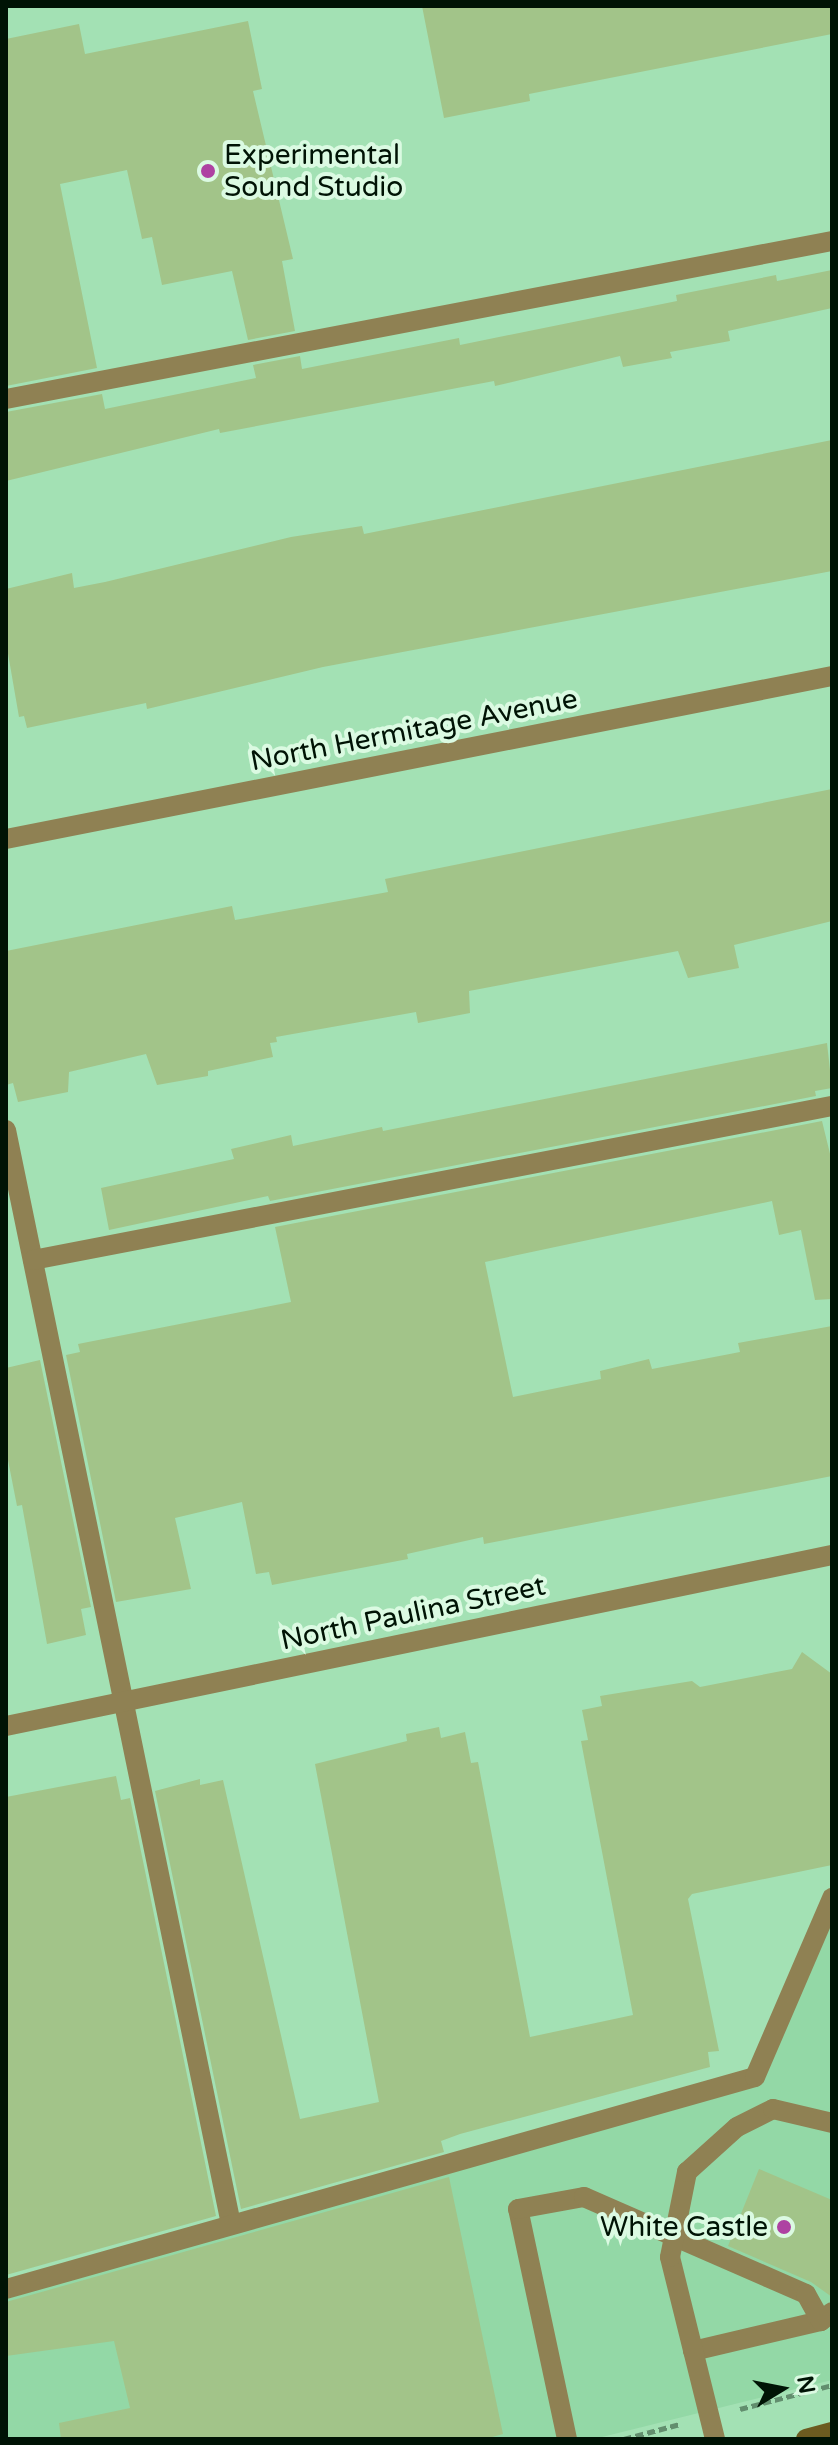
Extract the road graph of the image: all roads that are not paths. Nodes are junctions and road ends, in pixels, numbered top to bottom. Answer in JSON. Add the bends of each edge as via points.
{"nodes":[{"id":1,"x":832,"y":241,"type":"edge"},
{"id":2,"x":6,"y":399,"type":"edge"},
{"id":3,"x":832,"y":676,"type":"edge"},
{"id":4,"x":6,"y":839,"type":"edge"},
{"id":5,"x":832,"y":1106,"type":"edge"},
{"id":6,"x":6,"y":1130,"type":"edge"},
{"id":7,"x":33,"y":1260,"type":"junction"},
{"id":8,"x":832,"y":1555,"type":"edge"},
{"id":9,"x":123,"y":1702,"type":"junction"},
{"id":10,"x":6,"y":1726,"type":"edge"},
{"id":11,"x":832,"y":1898,"type":"edge"},
{"id":12,"x":832,"y":2123,"type":"edge"},
{"id":13,"x":231,"y":2224,"type":"junction"},
{"id":14,"x":672,"y":2231,"type":"junction"},
{"id":15,"x":6,"y":2289,"type":"edge"},
{"id":16,"x":826,"y":2316,"type":"edge"},
{"id":17,"x":693,"y":2351,"type":"junction"},
{"id":18,"x":832,"y":2432,"type":"edge"},
{"id":19,"x":567,"y":2439,"type":"edge"},
{"id":20,"x":715,"y":2439,"type":"edge"},
{"id":21,"x":806,"y":2439,"type":"edge"}],
"edges":[{"from":1,"to":2,"type":"street"},
{"from":3,"to":4,"type":"street","name":"North Hermitage Avenue"},
{"from":5,"to":7,"type":"street"},
{"from":6,"to":7,"type":"street"},
{"from":7,"to":9,"type":"street"},
{"from":8,"to":9,"type":"street","name":"North Paulina Street"},
{"from":9,"to":10,"type":"street","name":"North Paulina Street"},
{"from":9,"to":13,"type":"street"},
{"from":11,"to":13,"type":"street","via":[[755,2077]]},
{"from":12,"to":14,"type":"street","via":[[773,2109],[737,2127],[687,2172]]},
{"from":13,"to":15,"type":"street"},
{"from":14,"to":16,"type":"street","via":[[806,2294]]},
{"from":14,"to":17,"type":"street","via":[[670,2257]]},
{"from":14,"to":19,"type":"street","via":[[584,2197],[518,2209]]},
{"from":16,"to":17,"type":"street"},
{"from":17,"to":20,"type":"street"},
{"from":18,"to":21,"type":"main road"}]}
